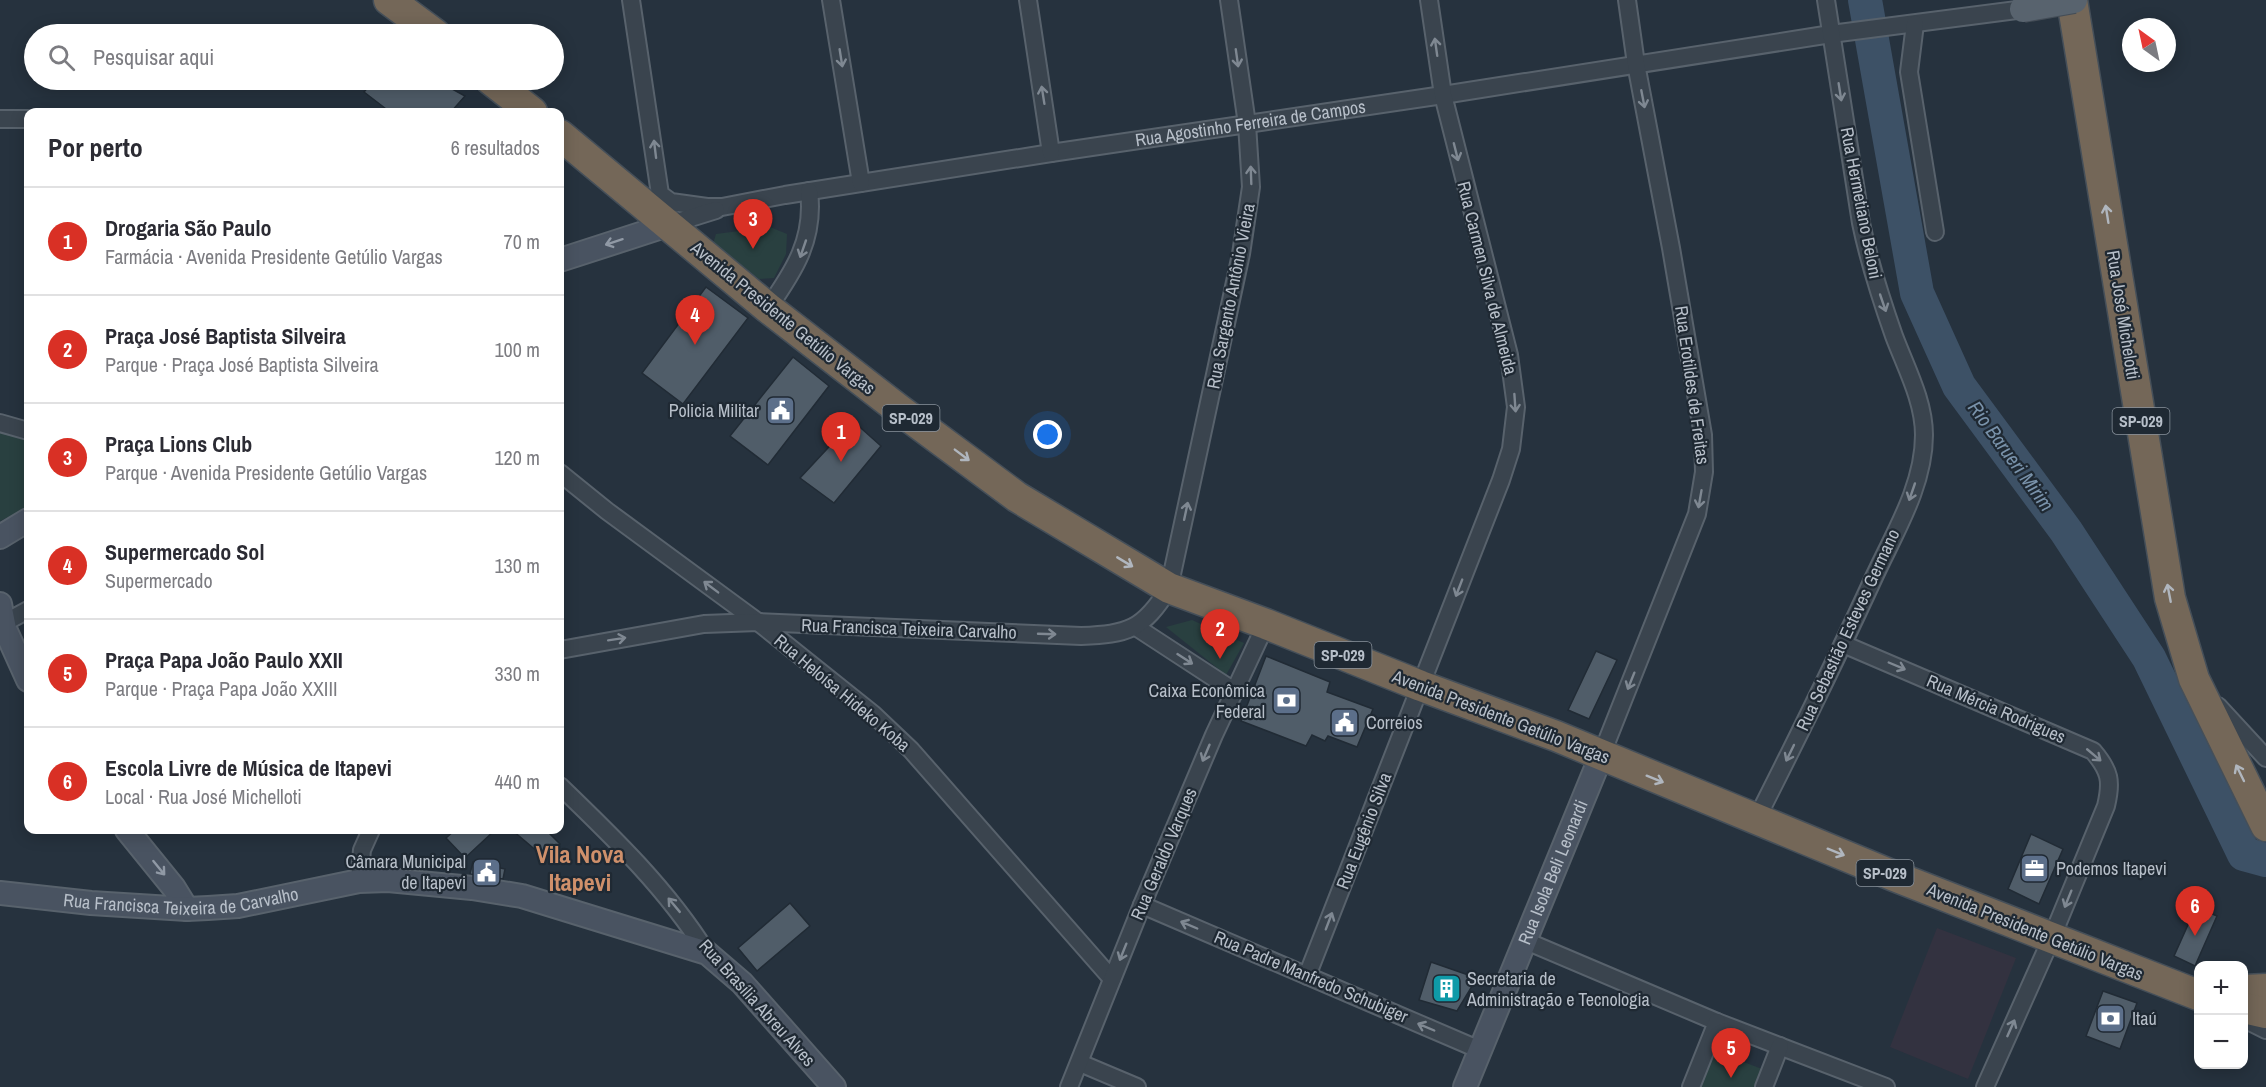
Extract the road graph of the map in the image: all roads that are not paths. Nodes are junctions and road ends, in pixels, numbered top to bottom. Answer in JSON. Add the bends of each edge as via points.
{"nodes":[{"id":1,"x":389,"y":0,"type":"edge"},
{"id":2,"x":631,"y":0,"type":"edge"},
{"id":3,"x":831,"y":0,"type":"edge"},
{"id":4,"x":1028,"y":0,"type":"edge"},
{"id":5,"x":1229,"y":0,"type":"edge"},
{"id":6,"x":1429,"y":0,"type":"edge"},
{"id":7,"x":1627,"y":0,"type":"edge"},
{"id":8,"x":1826,"y":0,"type":"edge"},
{"id":9,"x":2077,"y":1,"type":"edge"},
{"id":10,"x":2023,"y":9,"type":"dead end"},
{"id":11,"x":421,"y":24,"type":"edge"},
{"id":12,"x":1915,"y":24,"type":"junction"},
{"id":13,"x":1831,"y":34,"type":"junction"},
{"id":14,"x":1636,"y":64,"type":"junction"},
{"id":15,"x":504,"y":90,"type":"edge"},
{"id":16,"x":1443,"y":95,"type":"junction"},
{"id":17,"x":527,"y":108,"type":"edge"},
{"id":18,"x":0,"y":118,"type":"edge"},
{"id":19,"x":24,"y":119,"type":"edge"},
{"id":20,"x":1247,"y":124,"type":"junction"},
{"id":21,"x":564,"y":138,"type":"edge"},
{"id":22,"x":1051,"y":153,"type":"junction"},
{"id":23,"x":861,"y":183,"type":"junction"},
{"id":24,"x":809,"y":191,"type":"junction"},
{"id":25,"x":722,"y":207,"type":"junction"},
{"id":26,"x":669,"y":213,"type":"junction"},
{"id":27,"x":1935,"y":232,"type":"dead end"},
{"id":28,"x":564,"y":258,"type":"edge"},
{"id":29,"x":768,"y":308,"type":"junction"},
{"id":30,"x":0,"y":423,"type":"edge"},
{"id":31,"x":24,"y":430,"type":"edge"},
{"id":32,"x":1924,"y":435,"type":"joint"},
{"id":33,"x":564,"y":476,"type":"edge"},
{"id":34,"x":24,"y":522,"type":"edge"},
{"id":35,"x":0,"y":537,"type":"edge"},
{"id":36,"x":1169,"y":588,"type":"junction"},
{"id":37,"x":24,"y":610,"type":"edge"},
{"id":38,"x":2,"y":613,"type":"edge"},
{"id":39,"x":758,"y":622,"type":"junction"},
{"id":40,"x":1266,"y":624,"type":"junction"},
{"id":41,"x":1136,"y":627,"type":"junction"},
{"id":42,"x":1843,"y":644,"type":"junction"},
{"id":43,"x":564,"y":649,"type":"edge"},
{"id":44,"x":24,"y":670,"type":"edge"},
{"id":45,"x":2193,"y":679,"type":"junction"},
{"id":46,"x":1420,"y":686,"type":"junction"},
{"id":47,"x":1234,"y":691,"type":"junction"},
{"id":48,"x":1601,"y":756,"type":"junction"},
{"id":49,"x":2266,"y":758,"type":"edge"},
{"id":50,"x":564,"y":790,"type":"edge"},
{"id":51,"x":1756,"y":820,"type":"junction"},
{"id":52,"x":2266,"y":826,"type":"edge"},
{"id":53,"x":130,"y":834,"type":"edge"},
{"id":54,"x":369,"y":834,"type":"edge"},
{"id":55,"x":358,"y":881,"type":"junction"},
{"id":56,"x":0,"y":893,"type":"edge"},
{"id":57,"x":1142,"y":905,"type":"junction"},
{"id":58,"x":187,"y":909,"type":"junction"},
{"id":59,"x":2052,"y":937,"type":"junction"},
{"id":60,"x":1526,"y":941,"type":"junction"},
{"id":61,"x":707,"y":952,"type":"junction"},
{"id":62,"x":1307,"y":976,"type":"junction"},
{"id":63,"x":1112,"y":979,"type":"junction"},
{"id":64,"x":2266,"y":989,"type":"edge"},
{"id":65,"x":2248,"y":990,"type":"edge"},
{"id":66,"x":2191,"y":991,"type":"edge"},
{"id":67,"x":2248,"y":1009,"type":"edge"},
{"id":68,"x":2266,"y":1013,"type":"edge"},
{"id":69,"x":2248,"y":1021,"type":"edge"},
{"id":70,"x":1717,"y":1022,"type":"junction"},
{"id":71,"x":2266,"y":1030,"type":"edge"},
{"id":72,"x":1780,"y":1046,"type":"junction"},
{"id":73,"x":1480,"y":1050,"type":"junction"},
{"id":74,"x":1080,"y":1063,"type":"junction"},
{"id":75,"x":1991,"y":1085,"type":"edge"},
{"id":76,"x":834,"y":1087,"type":"edge"},
{"id":77,"x":1069,"y":1087,"type":"edge"},
{"id":78,"x":1137,"y":1087,"type":"edge"},
{"id":79,"x":1465,"y":1087,"type":"edge"},
{"id":80,"x":1690,"y":1087,"type":"edge"},
{"id":81,"x":1764,"y":1087,"type":"edge"},
{"id":82,"x":1886,"y":1087,"type":"edge"}],
"edges":[{"from":1,"to":11,"type":"highway"},
{"from":26,"to":2,"type":"street","one_way":true,"via":[[658,185]]},
{"from":3,"to":23,"type":"street","one_way":true},
{"from":22,"to":4,"type":"street","one_way":true},
{"from":5,"to":20,"type":"street","name":"Rua Sargento Antônio Vieira","one_way":true},
{"from":16,"to":6,"type":"street","name":"Rua Carmen Silva de Almeida","one_way":true},
{"from":7,"to":14,"type":"street","name":"Rua Erotildes de Freitas"},
{"from":8,"to":13,"type":"street","name":"Rua Hermetiano Beloni"},
{"from":9,"to":10,"type":"main road","bridge":true},
{"from":9,"to":12,"type":"street","name":"Rua Agostinho Ferreira de Campos"},
{"from":45,"to":9,"type":"highway","name":"Rua José Michelotti","number":"SP-029","one_way":true,"via":[[2169,598]]},
{"from":12,"to":13,"type":"street","name":"Rua Agostinho Ferreira de Campos"},
{"from":12,"to":27,"type":"street","via":[[1909,72]]},
{"from":13,"to":14,"type":"street","name":"Rua Agostinho Ferreira de Campos"},
{"from":13,"to":32,"type":"street","name":"Rua Hermetiano Beloni","one_way":true,"via":[[1868,257],[1920,402]]},
{"from":14,"to":16,"type":"street","name":"Rua Agostinho Ferreira de Campos"},
{"from":14,"to":48,"type":"street","name":"Rua Erotildes de Freitas","one_way":true,"via":[[1703,435],[1704,472],[1697,514]]},
{"from":15,"to":17,"type":"highway"},
{"from":16,"to":20,"type":"street","name":"Rua Agostinho Ferreira de Campos"},
{"from":16,"to":46,"type":"street","name":"Rua Carmen Silva de Almeida","one_way":true,"via":[[1509,355],[1516,407],[1511,449],[1501,480]]},
{"from":18,"to":19,"type":"street"},
{"from":20,"to":22,"type":"street","name":"Rua Agostinho Ferreira de Campos"},
{"from":36,"to":20,"type":"street","name":"Rua Sargento Antônio Vieira","one_way":true,"via":[[1244,235],[1251,187]]},
{"from":21,"to":26,"type":"highway","name":"Avenida Presidente Getúlio Vargas","number":"SP-029"},
{"from":22,"to":23,"type":"street","name":"Rua Agostinho Ferreira de Campos"},
{"from":23,"to":24,"type":"street","name":"Rua Agostinho Ferreira de Campos"},
{"from":24,"to":25,"type":"street","name":"Rua Agostinho Ferreira de Campos"},
{"from":24,"to":29,"type":"street","one_way":true,"via":[[805,247]]},
{"from":25,"to":26,"type":"street","name":"Rua Agostinho Ferreira de Campos"},
{"from":25,"to":26,"type":"street","via":[[710,213]]},
{"from":26,"to":28,"type":"street","name":"Rua Agostinho Ferreira de Campos","one_way":true},
{"from":26,"to":29,"type":"highway","name":"Avenida Presidente Getúlio Vargas","number":"SP-029"},
{"from":29,"to":36,"type":"highway","name":"Avenida Presidente Getúlio Vargas","number":"SP-029","one_way":true,"via":[[1017,497]]},
{"from":30,"to":31,"type":"street"},
{"from":32,"to":42,"type":"street","name":"Rua Sebastião Esteves Germano","one_way":true,"via":[[1920,468],[1910,499]]},
{"from":39,"to":33,"type":"street","name":"Rua Heloísa Hideko Koba","one_way":true},
{"from":34,"to":35,"type":"street"},
{"from":36,"to":40,"type":"highway","name":"Avenida Presidente Getúlio Vargas","number":"SP-029"},
{"from":36,"to":41,"type":"street","name":"Rua Francisca Teixeira Carvalho","via":[[1151,615]]},
{"from":37,"to":38,"type":"street"},
{"from":38,"to":44,"type":"street"},
{"from":39,"to":41,"type":"street","name":"Rua Francisca Teixeira Carvalho","one_way":true,"via":[[1081,636],[1109,635]]},
{"from":43,"to":39,"type":"street","name":"Rua Francisca Teixeira Carvalho","one_way":true,"via":[[704,624]]},
{"from":39,"to":63,"type":"street","name":"Rua Heloísa Hideko Koba","via":[[873,714],[911,750]]},
{"from":40,"to":46,"type":"highway","name":"Avenida Presidente Getúlio Vargas","number":"SP-029"},
{"from":40,"to":47,"type":"street","name":"Rua Geraldo Varques"},
{"from":41,"to":47,"type":"street","one_way":true},
{"from":42,"to":51,"type":"street","name":"Rua Sebastião Esteves Germano","one_way":true},
{"from":42,"to":59,"type":"street","name":"Rua Mércia Rodrigues","one_way":true,"via":[[2093,751],[2104,763],[2110,789],[2106,806]]},
{"from":45,"to":49,"type":"street"},
{"from":52,"to":45,"type":"highway","name":"Rua José Michelotti","number":"SP-029","one_way":true},
{"from":46,"to":48,"type":"highway","name":"Avenida Presidente Getúlio Vargas","number":"SP-029"},
{"from":62,"to":46,"type":"street","name":"Rua Eugênio Silva","one_way":true},
{"from":47,"to":57,"type":"street","name":"Rua Geraldo Varques","one_way":true},
{"from":48,"to":51,"type":"highway","name":"Avenida Presidente Getúlio Vargas","number":"SP-029","one_way":true},
{"from":48,"to":60,"type":"street","name":"Rua Isola Beli Leonardi"},
{"from":61,"to":50,"type":"street","name":"Rua Brasília Abreu Alves","one_way":true,"via":[[686,919],[628,852]]},
{"from":51,"to":59,"type":"highway","name":"Avenida Presidente Getúlio Vargas","number":"SP-029","one_way":true},
{"from":53,"to":58,"type":"street","one_way":true},
{"from":54,"to":55,"type":"street","via":[[362,850]]},
{"from":55,"to":58,"type":"street","name":"Rua Francisca Teixeira de Carvalho","via":[[238,906]]},
{"from":55,"to":61,"type":"street","name":"Rua Francisca Teixeira de Carvalho","via":[[416,881],[522,896]]},
{"from":56,"to":58,"type":"street","name":"Rua Francisca Teixeira de Carvalho"},
{"from":62,"to":57,"type":"street","name":"Rua Padre Manfredo Schubiger","one_way":true},
{"from":57,"to":63,"type":"street","name":"Rua Geraldo Varques","one_way":true},
{"from":59,"to":66,"type":"highway","name":"Avenida Presidente Getúlio Vargas","number":"SP-029"},
{"from":75,"to":59,"type":"street","name":"Rua Mércia Rodrigues","one_way":true},
{"from":60,"to":70,"type":"street"},
{"from":60,"to":73,"type":"street","name":"Rua Isola Beli Leonardi"},
{"from":61,"to":76,"type":"street","name":"Rua Brasília Abreu Alves","via":[[742,982]]},
{"from":73,"to":62,"type":"street","name":"Rua Padre Manfredo Schubiger","one_way":true},
{"from":63,"to":74,"type":"street","name":"Rua Geraldo Varques"},
{"from":64,"to":65,"type":"highway"},
{"from":67,"to":68,"type":"highway"},
{"from":69,"to":71,"type":"street"},
{"from":70,"to":72,"type":"street"},
{"from":70,"to":80,"type":"street"},
{"from":72,"to":81,"type":"street"},
{"from":72,"to":82,"type":"street"},
{"from":73,"to":79,"type":"street","name":"Rua Isola Beli Leonardi"},
{"from":74,"to":77,"type":"street","name":"Rua Geraldo Varques"},
{"from":74,"to":78,"type":"street"}]}
